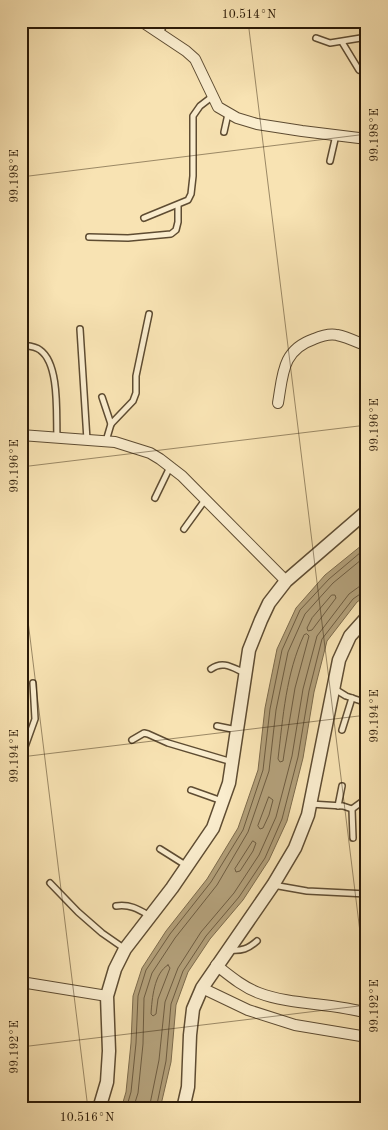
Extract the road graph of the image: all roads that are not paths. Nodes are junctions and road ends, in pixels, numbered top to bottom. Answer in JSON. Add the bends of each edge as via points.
{"nodes":[{"id":1,"x":141,"y":21,"type":"edge"},
{"id":2,"x":165,"y":21,"type":"edge"},
{"id":3,"x":159,"y":34,"type":"junction"},
{"id":4,"x":367,"y":37,"type":"edge"},
{"id":5,"x":316,"y":38,"type":"dead end"},
{"id":6,"x":342,"y":42,"type":"junction"},
{"id":7,"x":359,"y":70,"type":"dead end"},
{"id":8,"x":214,"y":95,"type":"junction"},
{"id":9,"x":228,"y":113,"type":"junction"},
{"id":10,"x":224,"y":132,"type":"dead end"},
{"id":11,"x":336,"y":135,"type":"junction"},
{"id":12,"x":367,"y":139,"type":"edge"},
{"id":13,"x":330,"y":161,"type":"dead end"},
{"id":14,"x":178,"y":205,"type":"junction"},
{"id":15,"x":144,"y":218,"type":"dead end"},
{"id":16,"x":90,"y":237,"type":"dead end"},
{"id":17,"x":149,"y":314,"type":"dead end"},
{"id":18,"x":80,"y":329,"type":"dead end"},
{"id":19,"x":21,"y":345,"type":"edge"},
{"id":20,"x":367,"y":346,"type":"edge"},
{"id":21,"x":102,"y":397,"type":"dead end"},
{"id":22,"x":278,"y":403,"type":"dead end"},
{"id":23,"x":111,"y":424,"type":"junction"},
{"id":24,"x":21,"y":435,"type":"edge"},
{"id":25,"x":56,"y":438,"type":"junction"},
{"id":26,"x":87,"y":440,"type":"junction"},
{"id":27,"x":106,"y":441,"type":"junction"},
{"id":28,"x":170,"y":467,"type":"junction"},
{"id":29,"x":155,"y":498,"type":"dead end"},
{"id":30,"x":205,"y":500,"type":"junction"},
{"id":31,"x":367,"y":511,"type":"edge"},
{"id":32,"x":184,"y":529,"type":"dead end"},
{"id":33,"x":286,"y":581,"type":"junction"},
{"id":34,"x":364,"y":623,"type":"edge"},
{"id":35,"x":211,"y":669,"type":"dead end"},
{"id":36,"x":245,"y":673,"type":"junction"},
{"id":37,"x":34,"y":683,"type":"dead end"},
{"id":38,"x":333,"y":688,"type":"junction"},
{"id":39,"x":352,"y":698,"type":"junction"},
{"id":40,"x":367,"y":703,"type":"edge"},
{"id":41,"x":217,"y":726,"type":"dead end"},
{"id":42,"x":237,"y":730,"type":"junction"},
{"id":43,"x":342,"y":730,"type":"dead end"},
{"id":44,"x":132,"y":740,"type":"dead end"},
{"id":45,"x":21,"y":758,"type":"edge"},
{"id":46,"x":233,"y":762,"type":"junction"},
{"id":47,"x":342,"y":786,"type":"dead end"},
{"id":48,"x":191,"y":790,"type":"dead end"},
{"id":49,"x":222,"y":801,"type":"junction"},
{"id":50,"x":363,"y":801,"type":"dead end"},
{"id":51,"x":310,"y":804,"type":"junction"},
{"id":52,"x":338,"y":806,"type":"junction"},
{"id":53,"x":352,"y":809,"type":"junction"},
{"id":54,"x":353,"y":838,"type":"dead end"},
{"id":55,"x":160,"y":848,"type":"dead end"},
{"id":56,"x":187,"y":866,"type":"junction"},
{"id":57,"x":50,"y":883,"type":"dead end"},
{"id":58,"x":273,"y":885,"type":"junction"},
{"id":59,"x":367,"y":894,"type":"edge"},
{"id":60,"x":116,"y":906,"type":"dead end"},
{"id":61,"x":150,"y":916,"type":"junction"},
{"id":62,"x":257,"y":940,"type":"dead end"},
{"id":63,"x":125,"y":949,"type":"junction"},
{"id":64,"x":227,"y":950,"type":"junction"},
{"id":65,"x":216,"y":965,"type":"junction"},
{"id":66,"x":21,"y":982,"type":"edge"},
{"id":67,"x":202,"y":988,"type":"junction"},
{"id":68,"x":107,"y":996,"type":"junction"},
{"id":69,"x":367,"y":1013,"type":"edge"},
{"id":70,"x":367,"y":1037,"type":"edge"},
{"id":71,"x":99,"y":1109,"type":"edge"},
{"id":72,"x":184,"y":1109,"type":"edge"}],
"edges":[{"from":1,"to":3,"type":"street"},
{"from":2,"to":3,"type":"lane"},
{"from":3,"to":8,"type":"street","via":[[195,59]]},
{"from":4,"to":6,"type":"lane"},
{"from":5,"to":6,"type":"lane","via":[[330,43]]},
{"from":6,"to":7,"type":"lane"},
{"from":8,"to":9,"type":"street","via":[[218,107]]},
{"from":8,"to":14,"type":"lane","via":[[193,116],[191,194],[188,200]]},
{"from":9,"to":10,"type":"lane"},
{"from":9,"to":11,"type":"street","via":[[257,124]]},
{"from":11,"to":12,"type":"street"},
{"from":11,"to":13,"type":"lane"},
{"from":14,"to":15,"type":"lane"},
{"from":14,"to":16,"type":"lane","via":[[178,222],[171,234]]},
{"from":17,"to":23,"type":"lane","via":[[133,401]]},
{"from":18,"to":26,"type":"lane"},
{"from":19,"to":25,"type":"lane","via":[[39,349],[47,356],[56,394]]},
{"from":20,"to":22,"type":"street","via":[[336,334],[310,340],[291,353]]},
{"from":21,"to":23,"type":"lane"},
{"from":23,"to":27,"type":"lane"},
{"from":24,"to":25,"type":"street"},
{"from":25,"to":26,"type":"street"},
{"from":26,"to":27,"type":"street"},
{"from":27,"to":28,"type":"street","via":[[136,447]]},
{"from":28,"to":29,"type":"lane"},
{"from":28,"to":30,"type":"street"},
{"from":30,"to":32,"type":"lane"},
{"from":30,"to":33,"type":"street"},
{"from":31,"to":33,"type":"street"},
{"from":33,"to":36,"type":"street","via":[[269,603],[254,636]]},
{"from":34,"to":38,"type":"street","via":[[350,636],[339,660]]},
{"from":35,"to":36,"type":"lane","via":[[223,664]]},
{"from":36,"to":42,"type":"street"},
{"from":37,"to":45,"type":"lane","via":[[35,719]]},
{"from":38,"to":39,"type":"lane"},
{"from":38,"to":51,"type":"street"},
{"from":39,"to":40,"type":"lane"},
{"from":39,"to":43,"type":"lane"},
{"from":41,"to":42,"type":"lane"},
{"from":42,"to":46,"type":"street"},
{"from":44,"to":46,"type":"lane","via":[[144,733]]},
{"from":46,"to":49,"type":"street"},
{"from":47,"to":52,"type":"lane"},
{"from":48,"to":49,"type":"lane"},
{"from":49,"to":56,"type":"street","via":[[213,828]]},
{"from":50,"to":53,"type":"lane"},
{"from":51,"to":52,"type":"lane"},
{"from":51,"to":58,"type":"street","via":[[294,848]]},
{"from":52,"to":53,"type":"lane"},
{"from":53,"to":54,"type":"lane"},
{"from":55,"to":56,"type":"lane"},
{"from":56,"to":61,"type":"street"},
{"from":57,"to":63,"type":"lane","via":[[89,921]]},
{"from":58,"to":59,"type":"lane","via":[[307,891]]},
{"from":58,"to":64,"type":"street"},
{"from":60,"to":61,"type":"lane","via":[[134,906]]},
{"from":61,"to":63,"type":"street"},
{"from":62,"to":64,"type":"lane","via":[[241,951]]},
{"from":63,"to":68,"type":"street"},
{"from":64,"to":65,"type":"street"},
{"from":65,"to":67,"type":"street"},
{"from":65,"to":69,"type":"street","via":[[260,994]]},
{"from":66,"to":68,"type":"street"},
{"from":67,"to":70,"type":"street","via":[[248,1010],[295,1025]]},
{"from":67,"to":72,"type":"street","via":[[193,1009]]},
{"from":68,"to":71,"type":"street","via":[[107,1082]]}]}
